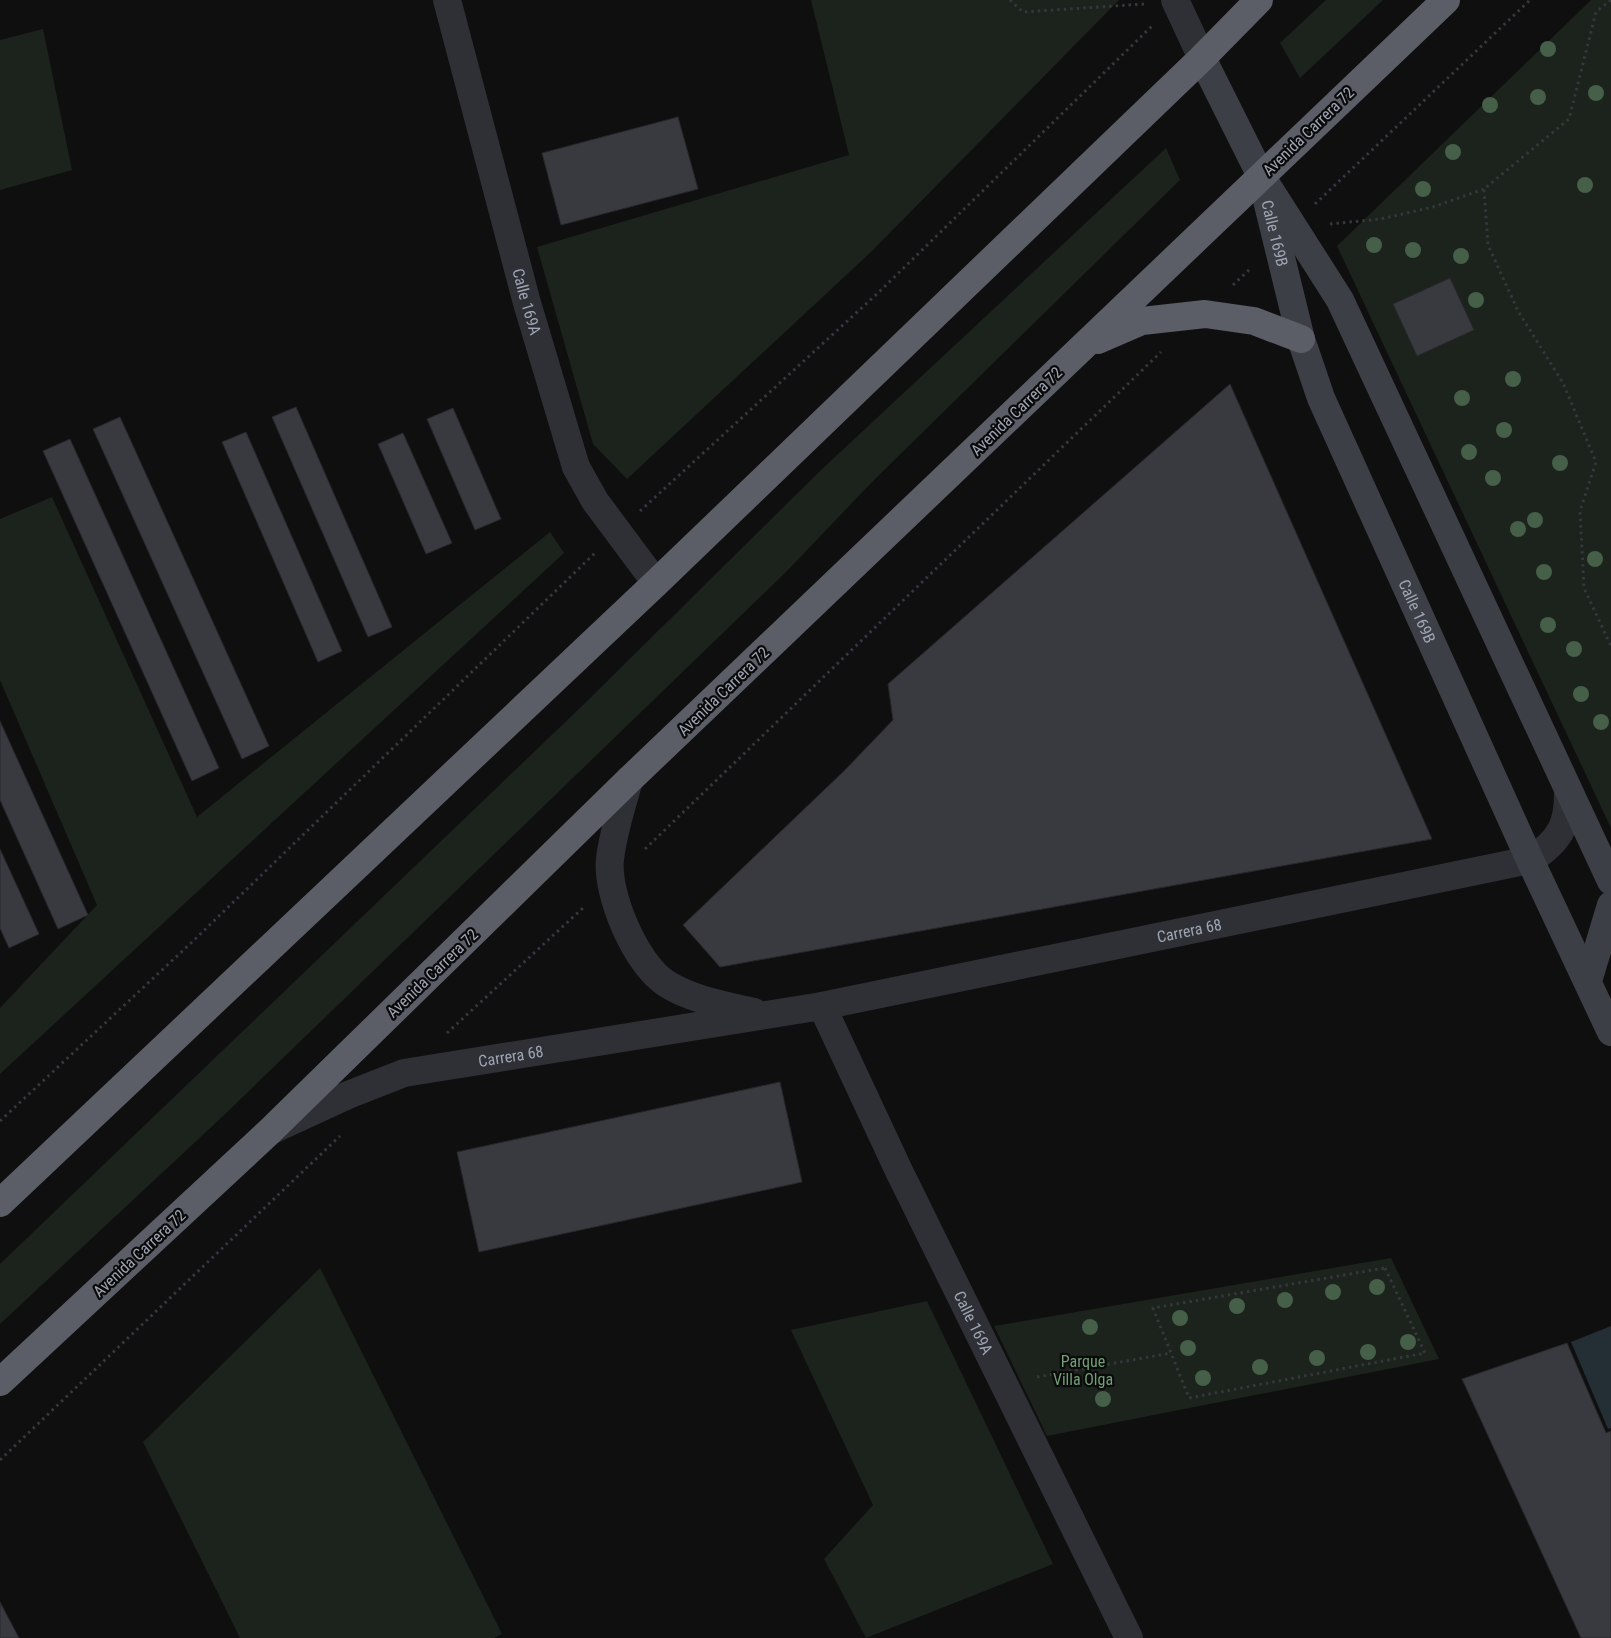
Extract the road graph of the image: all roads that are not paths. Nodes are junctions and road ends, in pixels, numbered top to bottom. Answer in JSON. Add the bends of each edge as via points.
{"nodes":[{"id":1,"x":447,"y":0,"type":"edge"},
{"id":2,"x":1259,"y":0,"type":"edge"},
{"id":3,"x":1446,"y":0,"type":"edge"},
{"id":4,"x":1175,"y":1,"type":"edge"},
{"id":5,"x":1202,"y":58,"type":"junction"},
{"id":6,"x":1261,"y":176,"type":"junction"},
{"id":7,"x":1285,"y":234,"type":"junction"},
{"id":8,"x":1301,"y":339,"type":"junction"},
{"id":9,"x":1083,"y":346,"type":"junction"},
{"id":10,"x":656,"y":583,"type":"junction"},
{"id":11,"x":630,"y":780,"type":"junction"},
{"id":12,"x":1568,"y":790,"type":"junction"},
{"id":13,"x":1530,"y":860,"type":"junction"},
{"id":14,"x":1611,"y":880,"type":"edge"},
{"id":15,"x":1611,"y":905,"type":"edge"},
{"id":16,"x":1588,"y":981,"type":"junction"},
{"id":17,"x":822,"y":1006,"type":"junction"},
{"id":18,"x":765,"y":1015,"type":"junction"},
{"id":19,"x":1611,"y":1032,"type":"edge"},
{"id":20,"x":269,"y":1132,"type":"junction"},
{"id":21,"x":0,"y":1203,"type":"edge"},
{"id":22,"x":0,"y":1382,"type":"edge"},
{"id":23,"x":1128,"y":1638,"type":"edge"}],
"edges":[{"from":1,"to":10,"type":"street","name":"Calle 169A","via":[[527,303],[576,467],[594,501]]},
{"from":2,"to":5,"type":"highway"},
{"from":3,"to":6,"type":"highway","name":"Avenida Carrera 72"},
{"from":4,"to":5,"type":"street","name":"Calle 169B"},
{"from":5,"to":6,"type":"main road","name":"Calle 169B"},
{"from":5,"to":10,"type":"highway"},
{"from":6,"to":7,"type":"main road","name":"Calle 169B"},
{"from":6,"to":9,"type":"highway","name":"Avenida Carrera 72"},
{"from":7,"to":8,"type":"main road","name":"Calle 169B"},
{"from":7,"to":12,"type":"main road","name":"Calle 169B","via":[[1340,300]]},
{"from":8,"to":9,"type":"highway","via":[[1254,321],[1205,314],[1142,321]]},
{"from":8,"to":13,"type":"main road","name":"Calle 169B","via":[[1321,398]]},
{"from":9,"to":11,"type":"highway","name":"Avenida Carrera 72"},
{"from":10,"to":21,"type":"highway"},
{"from":11,"to":18,"type":"street","name":"Carrera 68","via":[[610,860],[611,882],[629,935],[644,962],[666,983],[696,998]]},
{"from":11,"to":20,"type":"highway","name":"Avenida Carrera 72"},
{"from":12,"to":13,"type":"street","name":"Carrera 68","via":[[1569,807],[1561,832],[1544,851]]},
{"from":12,"to":14,"type":"main road","name":"Calle 169B"},
{"from":13,"to":16,"type":"main road","name":"Calle 169B"},
{"from":13,"to":17,"type":"street","name":"Carrera 68"},
{"from":15,"to":16,"type":"main road"},
{"from":16,"to":19,"type":"main road","name":"Calle 169B"},
{"from":17,"to":18,"type":"street","name":"Carrera 68"},
{"from":17,"to":23,"type":"street","name":"Calle 169A","via":[[899,1171]]},
{"from":18,"to":20,"type":"street","name":"Carrera 68","via":[[404,1073]]},
{"from":20,"to":22,"type":"highway","name":"Avenida Carrera 72"}]}
